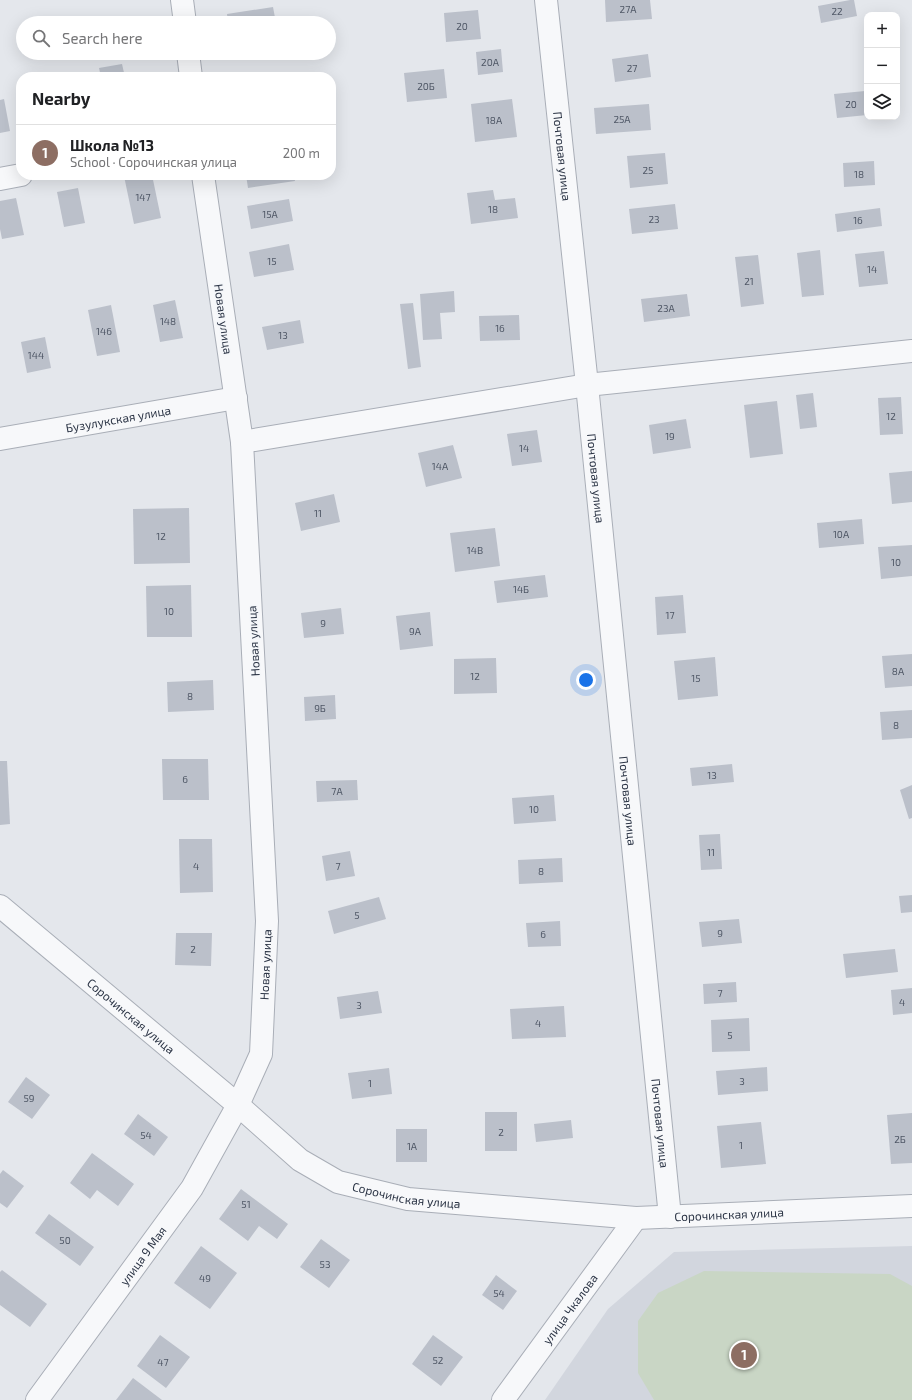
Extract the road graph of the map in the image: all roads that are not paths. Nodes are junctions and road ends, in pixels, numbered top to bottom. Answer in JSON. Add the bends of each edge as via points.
{"nodes":[{"id":1,"x":182,"y":0,"type":"edge"},
{"id":2,"x":546,"y":0,"type":"edge"},
{"id":3,"x":184,"y":16,"type":"edge"},
{"id":4,"x":189,"y":60,"type":"edge"},
{"id":5,"x":190,"y":72,"type":"edge"},
{"id":6,"x":16,"y":176,"type":"edge"},
{"id":7,"x":0,"y":179,"type":"edge"},
{"id":8,"x":204,"y":180,"type":"edge"},
{"id":9,"x":912,"y":351,"type":"edge"},
{"id":10,"x":587,"y":385,"type":"junction"},
{"id":11,"x":236,"y":398,"type":"junction"},
{"id":12,"x":0,"y":439,"type":"edge"},
{"id":13,"x":242,"y":442,"type":"junction"},
{"id":14,"x":0,"y":906,"type":"edge"},
{"id":15,"x":238,"y":1105,"type":"junction"},
{"id":16,"x":912,"y":1206,"type":"edge"},
{"id":17,"x":670,"y":1217,"type":"junction"},
{"id":18,"x":636,"y":1218,"type":"junction"},
{"id":19,"x":37,"y":1400,"type":"edge"},
{"id":20,"x":503,"y":1400,"type":"edge"}],
"edges":[{"from":1,"to":3,"type":"street"},
{"from":2,"to":10,"type":"street","name":"Почтовая улица"},
{"from":4,"to":5,"type":"street"},
{"from":6,"to":7,"type":"street"},
{"from":8,"to":11,"type":"street","name":"Новая улица"},
{"from":9,"to":10,"type":"street"},
{"from":10,"to":13,"type":"street"},
{"from":10,"to":17,"type":"street","name":"Почтовая улица"},
{"from":11,"to":12,"type":"street","name":"Бузулукская улица"},
{"from":11,"to":13,"type":"street","name":"Новая улица"},
{"from":13,"to":15,"type":"street","name":"Новая улица","via":[[267,921],[261,1054]]},
{"from":14,"to":15,"type":"street","name":"Сорочинская улица"},
{"from":15,"to":18,"type":"street","name":"Сорочинская улица","via":[[300,1160],[338,1182],[408,1199]]},
{"from":15,"to":19,"type":"street","name":"улица 9 Мая","via":[[192,1188]]},
{"from":16,"to":17,"type":"street","name":"Сорочинская улица"},
{"from":17,"to":18,"type":"street","name":"Сорочинская улица"},
{"from":18,"to":20,"type":"street","name":"улица Чкалова"}]}
